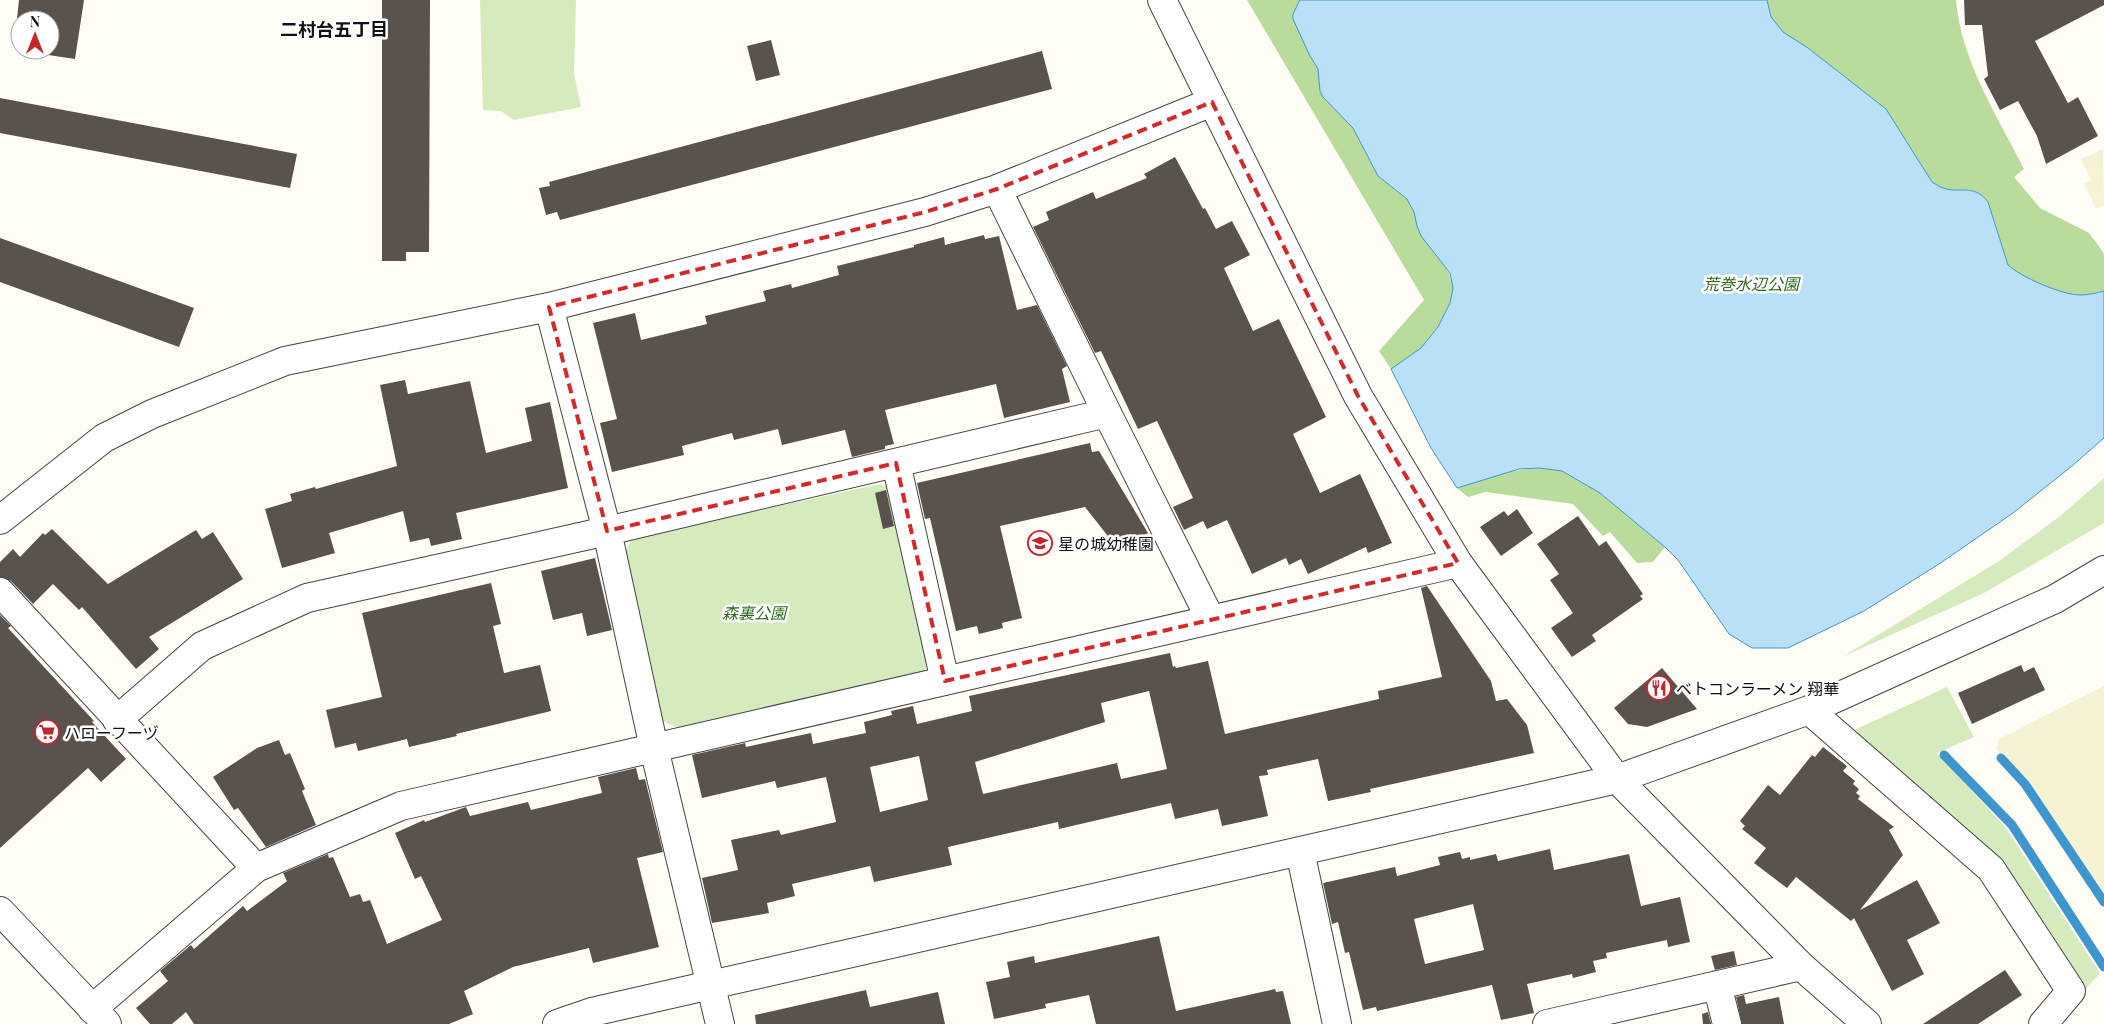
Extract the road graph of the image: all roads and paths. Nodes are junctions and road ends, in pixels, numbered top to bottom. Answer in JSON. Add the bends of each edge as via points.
{"nodes":[{"id":1,"x":1162,"y":0,"type":"edge"},
{"id":2,"x":1212,"y":102,"type":"junction"},
{"id":3,"x":997,"y":189,"type":"junction"},
{"id":4,"x":549,"y":306,"type":"junction"},
{"id":5,"x":1107,"y":414,"type":"junction"},
{"id":6,"x":896,"y":463,"type":"junction"},
{"id":7,"x":0,"y":520,"type":"edge"},
{"id":8,"x":607,"y":531,"type":"junction"},
{"id":9,"x":1458,"y":563,"type":"junction"},
{"id":10,"x":2104,"y":570,"type":"edge"},
{"id":11,"x":0,"y":592,"type":"edge"},
{"id":12,"x":1211,"y":620,"type":"junction"},
{"id":13,"x":945,"y":681,"type":"junction"},
{"id":14,"x":1808,"y":710,"type":"junction"},
{"id":15,"x":117,"y":720,"type":"junction"},
{"id":16,"x":654,"y":748,"type":"junction"},
{"id":17,"x":1617,"y":779,"type":"junction"},
{"id":18,"x":1300,"y":851,"type":"junction"},
{"id":19,"x":256,"y":868,"type":"junction"},
{"id":20,"x":0,"y":911,"type":"edge"},
{"id":21,"x":1801,"y":966,"type":"junction"},
{"id":22,"x":711,"y":984,"type":"junction"},
{"id":23,"x":1716,"y":985,"type":"junction"},
{"id":24,"x":99,"y":1017,"type":"edge"},
{"id":25,"x":1554,"y":1023,"type":"edge"},
{"id":26,"x":557,"y":1024,"type":"edge"},
{"id":27,"x":720,"y":1024,"type":"edge"},
{"id":28,"x":1337,"y":1024,"type":"edge"},
{"id":29,"x":1727,"y":1024,"type":"edge"},
{"id":30,"x":1867,"y":1024,"type":"edge"},
{"id":31,"x":2043,"y":1024,"type":"edge"}],
"edges":[{"from":1,"to":2,"type":"street"},
{"from":2,"to":3,"type":"street"},
{"from":2,"to":9,"type":"street","via":[[1358,396]]},
{"from":3,"to":4,"type":"street","via":[[925,212]]},
{"from":3,"to":5,"type":"street"},
{"from":4,"to":7,"type":"street","via":[[285,362],[232,381],[104,438]]},
{"from":4,"to":8,"type":"street"},
{"from":5,"to":6,"type":"street"},
{"from":5,"to":12,"type":"street"},
{"from":6,"to":8,"type":"street"},
{"from":6,"to":13,"type":"street"},
{"from":8,"to":15,"type":"street","via":[[306,598],[202,646]]},
{"from":8,"to":16,"type":"street"},
{"from":9,"to":12,"type":"street"},
{"from":9,"to":17,"type":"street"},
{"from":10,"to":14,"type":"street","via":[[2055,600]]},
{"from":11,"to":15,"type":"street"},
{"from":12,"to":13,"type":"street"},
{"from":13,"to":16,"type":"street"},
{"from":14,"to":17,"type":"street"},
{"from":14,"to":31,"type":"street","via":[[1991,869],[2071,990]]},
{"from":15,"to":19,"type":"street"},
{"from":16,"to":19,"type":"street","via":[[400,806]]},
{"from":16,"to":22,"type":"street"},
{"from":17,"to":18,"type":"street"},
{"from":17,"to":21,"type":"street"},
{"from":18,"to":22,"type":"street"},
{"from":18,"to":28,"type":"street"},
{"from":19,"to":24,"type":"street"},
{"from":20,"to":24,"type":"street"},
{"from":21,"to":23,"type":"street"},
{"from":21,"to":30,"type":"street"},
{"from":22,"to":26,"type":"street","via":[[592,1012]]},
{"from":22,"to":27,"type":"street"},
{"from":23,"to":25,"type":"street"},
{"from":23,"to":29,"type":"street"}]}
